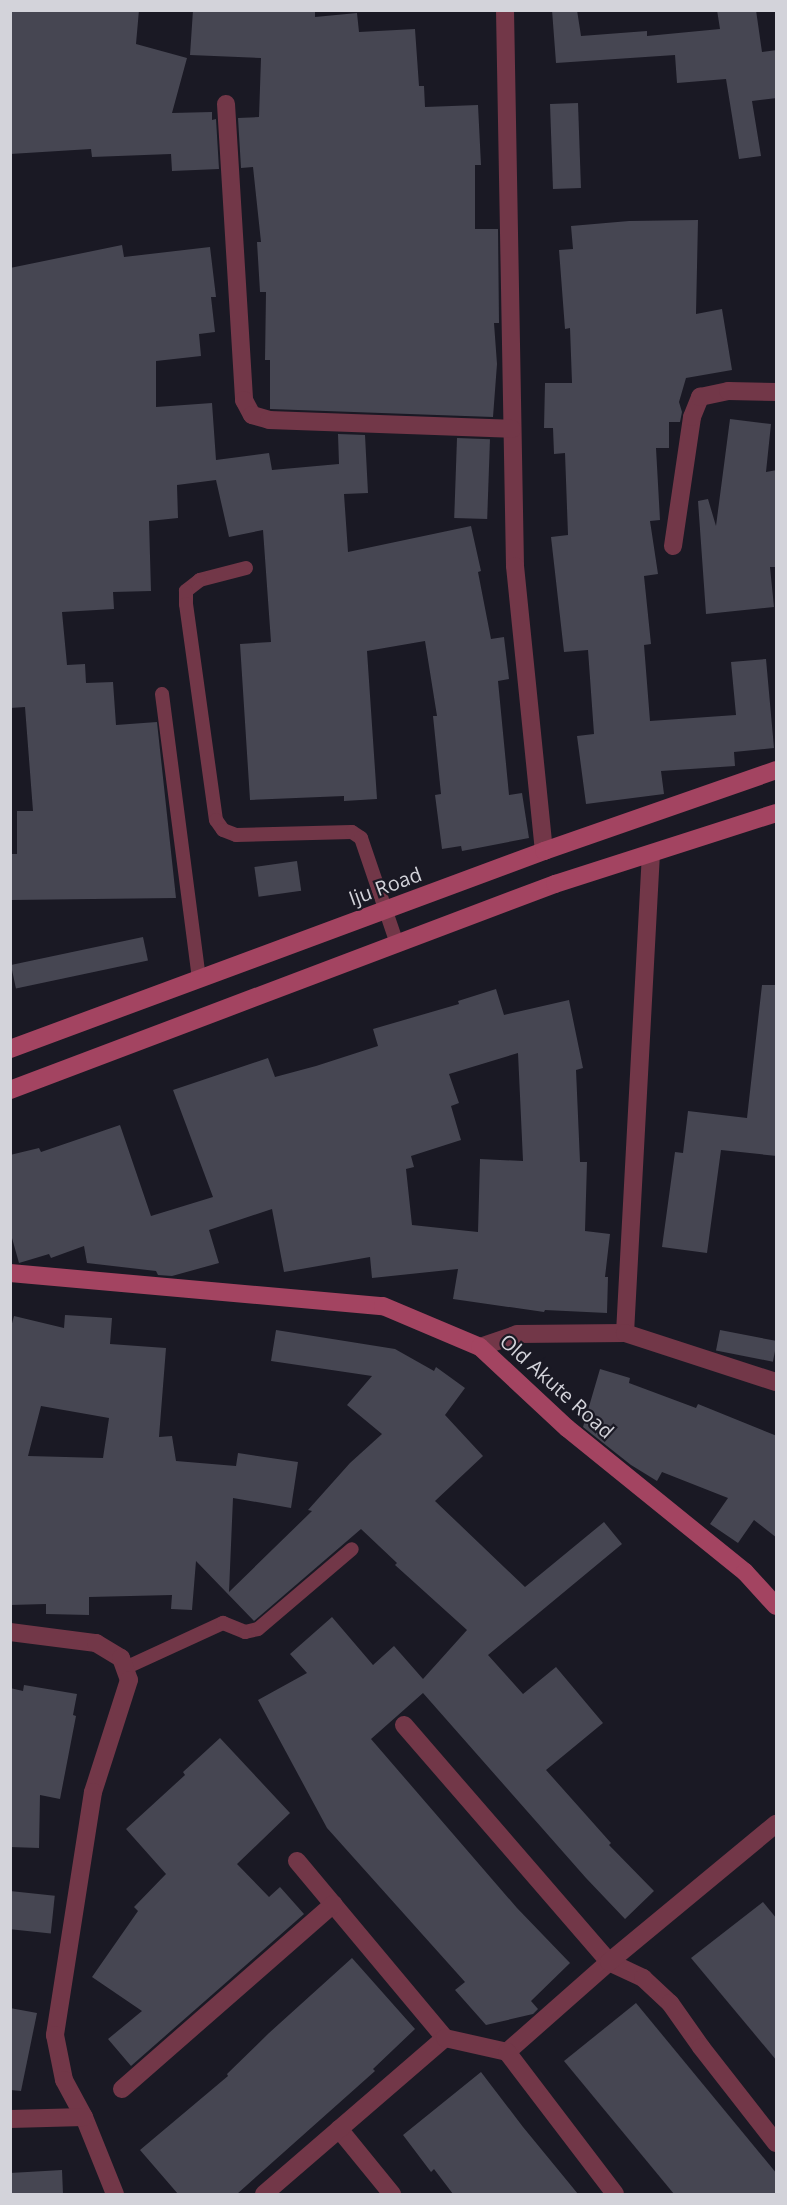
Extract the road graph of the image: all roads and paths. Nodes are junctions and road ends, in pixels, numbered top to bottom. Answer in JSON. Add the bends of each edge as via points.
{"nodes":[{"id":1,"x":505,"y":10,"type":"edge"},
{"id":2,"x":226,"y":104,"type":"dead end"},
{"id":3,"x":777,"y":392,"type":"edge"},
{"id":4,"x":512,"y":429,"type":"junction"},
{"id":5,"x":673,"y":546,"type":"dead end"},
{"id":6,"x":246,"y":567,"type":"dead end"},
{"id":7,"x":162,"y":694,"type":"dead end"},
{"id":8,"x":777,"y":770,"type":"edge"},
{"id":9,"x":777,"y":813,"type":"edge"},
{"id":10,"x":544,"y":851,"type":"junction"},
{"id":11,"x":651,"y":855,"type":"junction"},
{"id":12,"x":386,"y":910,"type":"junction"},
{"id":13,"x":397,"y":944,"type":"junction"},
{"id":14,"x":199,"y":979,"type":"junction"},
{"id":15,"x":10,"y":1049,"type":"edge"},
{"id":16,"x":10,"y":1090,"type":"edge"},
{"id":17,"x":10,"y":1273,"type":"edge"},
{"id":18,"x":625,"y":1333,"type":"junction"},
{"id":19,"x":480,"y":1347,"type":"junction"},
{"id":20,"x":777,"y":1382,"type":"edge"},
{"id":21,"x":352,"y":1549,"type":"dead end"},
{"id":22,"x":777,"y":1606,"type":"edge"},
{"id":23,"x":10,"y":1632,"type":"edge"},
{"id":24,"x":125,"y":1668,"type":"junction"},
{"id":25,"x":404,"y":1725,"type":"dead end"},
{"id":26,"x":775,"y":1829,"type":"edge"},
{"id":27,"x":297,"y":1861,"type":"dead end"},
{"id":28,"x":333,"y":1904,"type":"junction"},
{"id":29,"x":609,"y":1962,"type":"junction"},
{"id":30,"x":446,"y":2038,"type":"junction"},
{"id":31,"x":507,"y":2052,"type":"junction"},
{"id":32,"x":122,"y":2089,"type":"dead end"},
{"id":33,"x":84,"y":2117,"type":"junction"},
{"id":34,"x":10,"y":2119,"type":"edge"},
{"id":35,"x":339,"y":2129,"type":"junction"},
{"id":36,"x":777,"y":2143,"type":"edge"},
{"id":37,"x":115,"y":2194,"type":"edge"},
{"id":38,"x":264,"y":2194,"type":"edge"},
{"id":39,"x":392,"y":2194,"type":"edge"},
{"id":40,"x":615,"y":2194,"type":"edge"}],
"edges":[{"from":1,"to":4,"type":"street"},
{"from":2,"to":4,"type":"street","via":[[244,400],[252,415],[269,420]]},
{"from":3,"to":5,"type":"street","via":[[728,391],[700,397],[692,417]]},
{"from":4,"to":10,"type":"street","via":[[515,566]]},
{"from":6,"to":12,"type":"lane","via":[[200,580],[186,591],[216,820],[223,830],[236,835],[352,832],[361,838]]},
{"from":7,"to":14,"type":"lane"},
{"from":8,"to":10,"type":"main road","name":"Iju Road"},
{"from":9,"to":11,"type":"main road"},
{"from":10,"to":12,"type":"main road","name":"Iju Road"},
{"from":11,"to":13,"type":"main road","via":[[555,884]]},
{"from":11,"to":18,"type":"street"},
{"from":12,"to":13,"type":"lane"},
{"from":12,"to":14,"type":"main road","name":"Iju Road"},
{"from":13,"to":16,"type":"main road"},
{"from":14,"to":15,"type":"main road","name":"Iju Road"},
{"from":17,"to":19,"type":"main road","name":"Old Akute Road","via":[[383,1306]]},
{"from":18,"to":19,"type":"street","via":[[517,1334]]},
{"from":18,"to":20,"type":"street"},
{"from":19,"to":22,"type":"main road","name":"Old Akute Road","via":[[567,1428],[745,1572]]},
{"from":21,"to":24,"type":"lane","via":[[258,1629],[245,1632],[224,1623]]},
{"from":23,"to":24,"type":"street","via":[[96,1643],[121,1658]]},
{"from":24,"to":33,"type":"street","via":[[129,1680],[93,1792],[55,2035],[64,2080]]},
{"from":25,"to":29,"type":"street"},
{"from":26,"to":29,"type":"street"},
{"from":27,"to":28,"type":"street"},
{"from":28,"to":30,"type":"street"},
{"from":28,"to":32,"type":"street"},
{"from":29,"to":31,"type":"street"},
{"from":29,"to":36,"type":"street","via":[[643,1978],[670,2003]]},
{"from":30,"to":31,"type":"street"},
{"from":30,"to":35,"type":"street"},
{"from":31,"to":40,"type":"street"},
{"from":33,"to":34,"type":"street"},
{"from":33,"to":37,"type":"street"},
{"from":35,"to":38,"type":"street"},
{"from":35,"to":39,"type":"street"}]}
